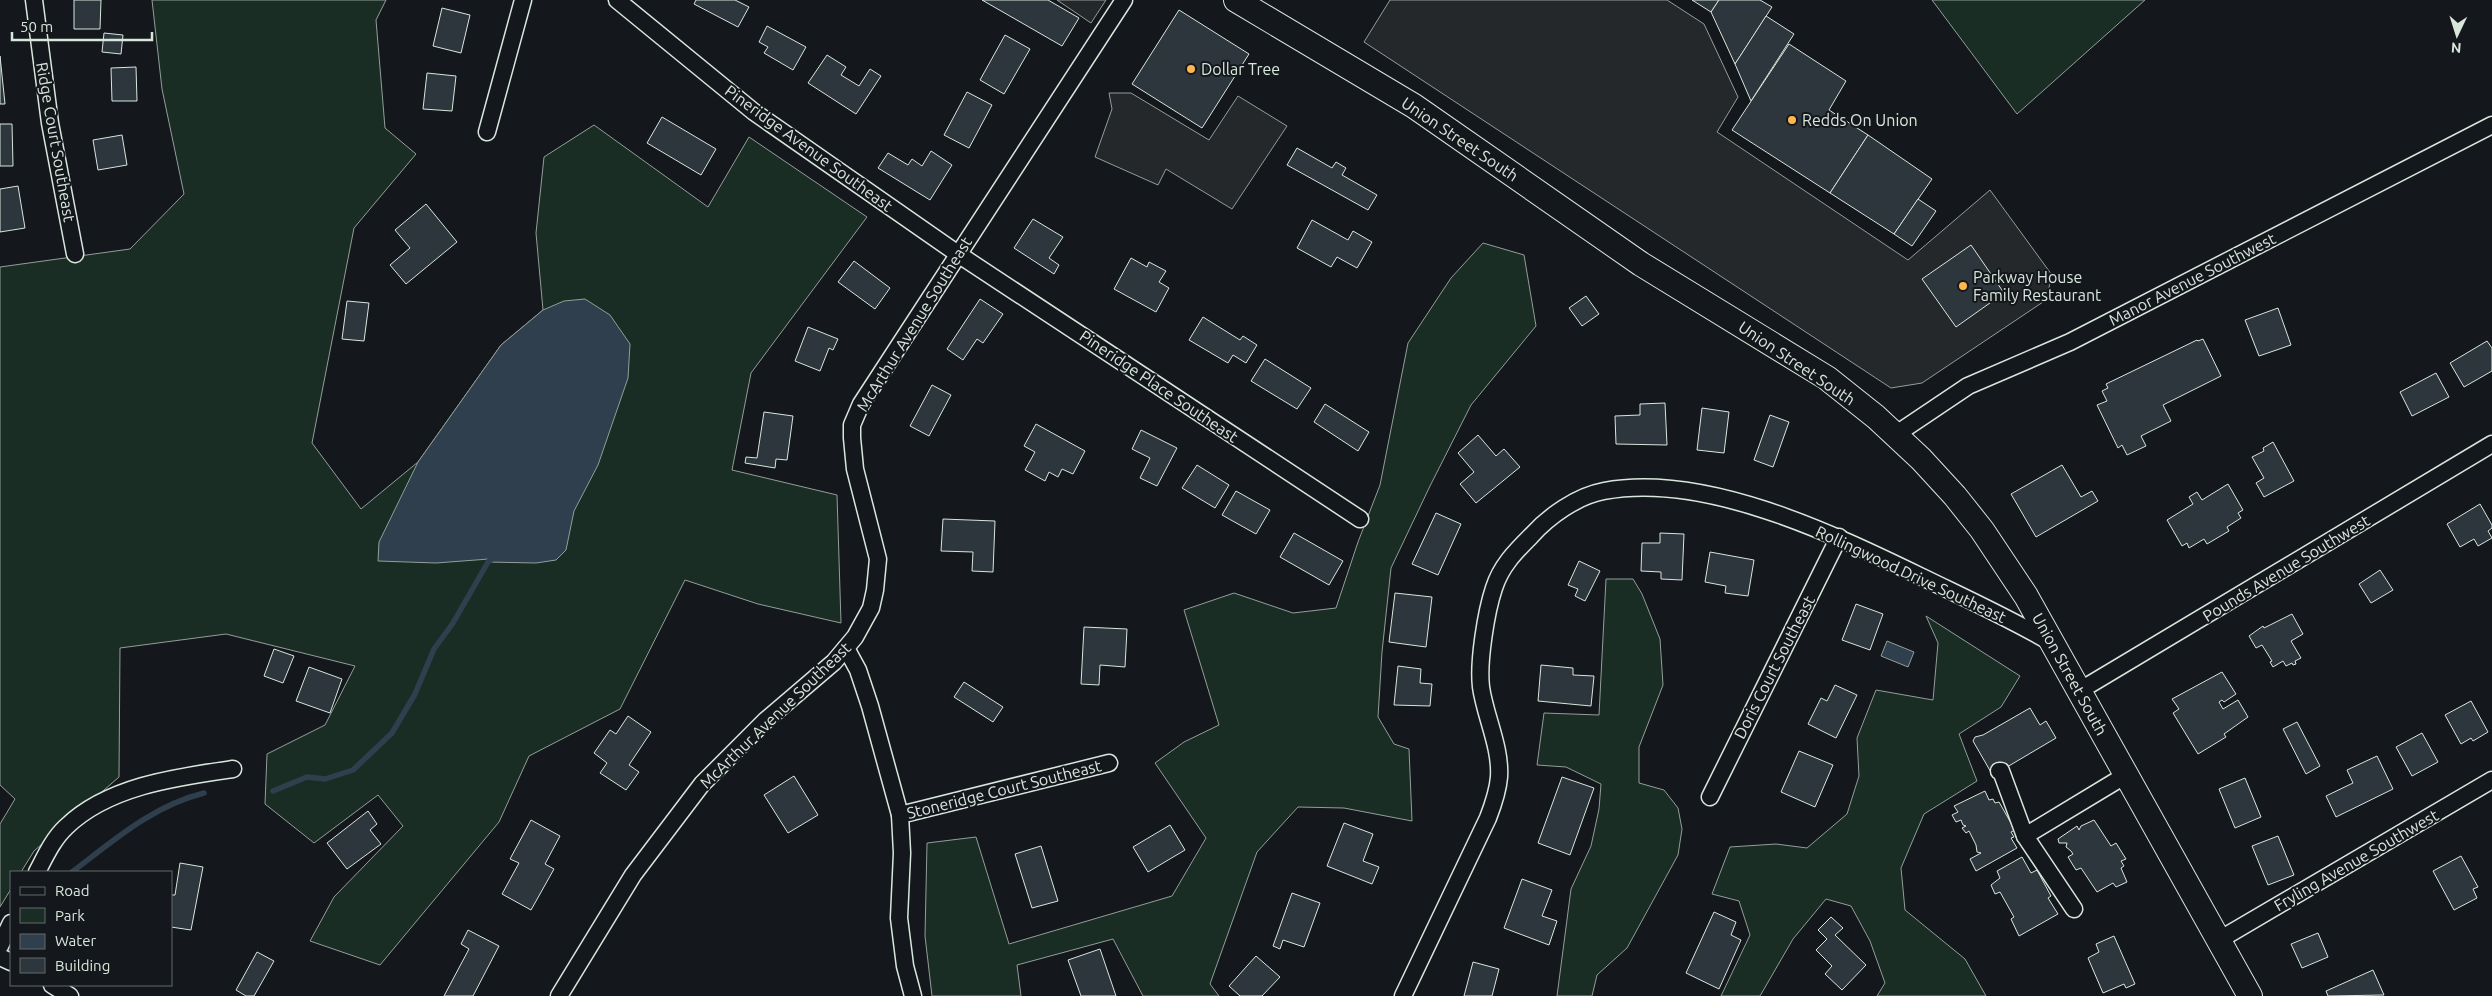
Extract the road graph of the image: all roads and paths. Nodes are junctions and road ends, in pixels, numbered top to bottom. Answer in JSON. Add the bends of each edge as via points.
{"nodes":[{"id":1,"x":34,"y":0,"type":"edge"},
{"id":2,"x":523,"y":0,"type":"edge"},
{"id":3,"x":617,"y":0,"type":"edge"},
{"id":4,"x":1124,"y":0,"type":"edge"},
{"id":5,"x":1236,"y":0,"type":"edge"},
{"id":6,"x":2492,"y":125,"type":"edge"},
{"id":7,"x":487,"y":132,"type":"dead end"},
{"id":8,"x":75,"y":254,"type":"dead end"},
{"id":9,"x":958,"y":254,"type":"junction"},
{"id":10,"x":1895,"y":435,"type":"junction"},
{"id":11,"x":2492,"y":444,"type":"edge"},
{"id":12,"x":1360,"y":519,"type":"dead end"},
{"id":13,"x":1838,"y":537,"type":"junction"},
{"id":14,"x":2052,"y":643,"type":"junction"},
{"id":15,"x":846,"y":648,"type":"junction"},
{"id":16,"x":2079,"y":691,"type":"junction"},
{"id":17,"x":1109,"y":762,"type":"dead end"},
{"id":18,"x":233,"y":769,"type":"dead end"},
{"id":19,"x":1999,"y":771,"type":"dead end"},
{"id":20,"x":2126,"y":775,"type":"junction"},
{"id":21,"x":2492,"y":780,"type":"edge"},
{"id":22,"x":1710,"y":797,"type":"dead end"},
{"id":23,"x":900,"y":815,"type":"junction"},
{"id":24,"x":2025,"y":836,"type":"junction"},
{"id":25,"x":38,"y":871,"type":"edge"},
{"id":26,"x":2074,"y":909,"type":"dead end"},
{"id":27,"x":10,"y":926,"type":"edge"},
{"id":28,"x":2219,"y":940,"type":"junction"},
{"id":29,"x":0,"y":946,"type":"edge"},
{"id":30,"x":54,"y":986,"type":"edge"},
{"id":31,"x":70,"y":996,"type":"edge"},
{"id":32,"x":559,"y":996,"type":"edge"},
{"id":33,"x":913,"y":996,"type":"edge"},
{"id":34,"x":1402,"y":996,"type":"edge"},
{"id":35,"x":2250,"y":996,"type":"edge"}],
"edges":[{"from":1,"to":8,"type":"street","name":"Ridge Court Southeast","via":[[50,123]]},
{"from":2,"to":7,"type":"street"},
{"from":3,"to":9,"type":"street","name":"Pineridge Avenue Southeast","via":[[754,112]]},
{"from":4,"to":9,"type":"street","name":"McArthur Avenue Southeast"},
{"from":5,"to":10,"type":"main road","name":"Union Street South","via":[[1414,106],[1641,264],[1827,378]]},
{"from":6,"to":10,"type":"street","name":"Manor Avenue Southwest","via":[[2070,342],[1968,386]]},
{"from":9,"to":12,"type":"street","name":"Pineridge Place Southeast"},
{"from":9,"to":15,"type":"street","name":"McArthur Avenue Southeast","via":[[861,404],[852,426],[855,469],[878,559],[871,608]]},
{"from":10,"to":14,"type":"main road","name":"Union Street South","via":[[1955,496],[1982,530],[2026,596]]},
{"from":11,"to":16,"type":"street","name":"Pounds Avenue Southwest"},
{"from":13,"to":14,"type":"street","name":"Rollingwood Drive Southeast","via":[[2010,619]]},
{"from":13,"to":22,"type":"street","name":"Doris Court Southeast"},
{"from":13,"to":34,"type":"street","name":"Rollingwood Drive Southeast","via":[[1741,503],[1701,494],[1634,487],[1602,491],[1580,499],[1540,525],[1519,546],[1505,564],[1488,605],[1481,666],[1481,686],[1498,756],[1497,794]]},
{"from":14,"to":16,"type":"main road","name":"Union Street South"},
{"from":15,"to":23,"type":"street","via":[[858,670],[870,706]]},
{"from":15,"to":32,"type":"street","name":"McArthur Avenue Southeast","via":[[766,720],[702,784],[633,875]]},
{"from":16,"to":20,"type":"main road","name":"Union Street South"},
{"from":17,"to":23,"type":"street","name":"Stoneridge Court Southeast"},
{"from":18,"to":25,"type":"street","via":[[187,775],[116,795],[78,816],[64,828]]},
{"from":19,"to":24,"type":"street"},
{"from":20,"to":24,"type":"street"},
{"from":20,"to":28,"type":"main road","name":"Union Street South"},
{"from":21,"to":28,"type":"street","name":"Fryling Avenue Southwest"},
{"from":23,"to":33,"type":"street","via":[[899,918],[904,966]]},
{"from":24,"to":26,"type":"street"},
{"from":27,"to":29,"type":"street"},
{"from":28,"to":35,"type":"main road","name":"Union Street South"},
{"from":30,"to":31,"type":"street"}]}
